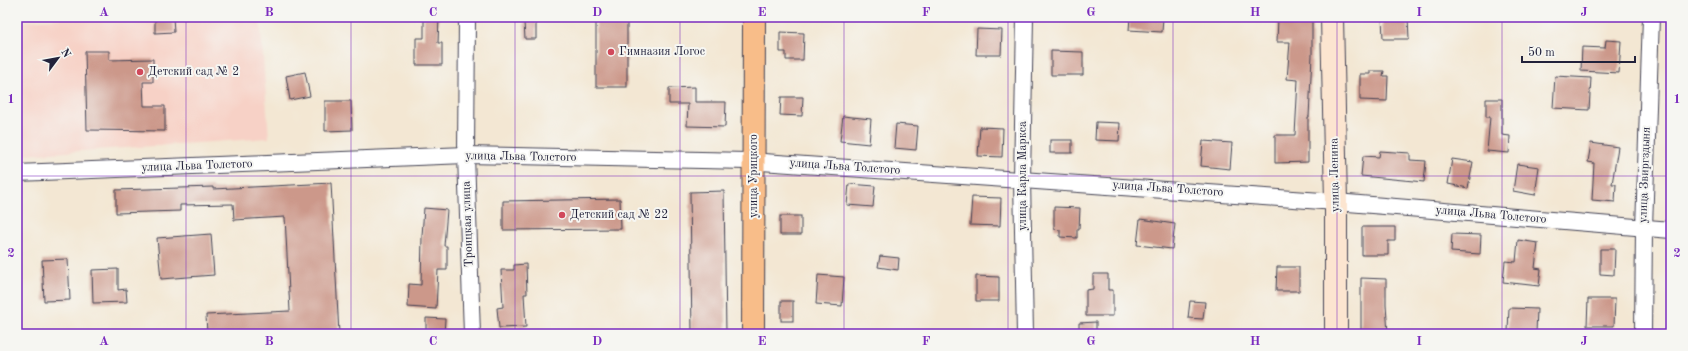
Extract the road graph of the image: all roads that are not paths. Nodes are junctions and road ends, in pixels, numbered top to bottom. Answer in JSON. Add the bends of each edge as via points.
{"nodes":[{"id":1,"x":467,"y":17,"type":"edge"},
{"id":2,"x":754,"y":17,"type":"edge"},
{"id":3,"x":1025,"y":17,"type":"edge"},
{"id":4,"x":1332,"y":17,"type":"edge"},
{"id":5,"x":1651,"y":17,"type":"edge"},
{"id":6,"x":466,"y":155,"type":"junction"},
{"id":7,"x":754,"y":161,"type":"junction"},
{"id":8,"x":17,"y":173,"type":"edge"},
{"id":9,"x":1022,"y":179,"type":"junction"},
{"id":10,"x":1336,"y":202,"type":"junction"},
{"id":11,"x":1644,"y":228,"type":"junction"},
{"id":12,"x":1671,"y":230,"type":"edge"},
{"id":13,"x":472,"y":334,"type":"edge"},
{"id":14,"x":753,"y":334,"type":"edge"},
{"id":15,"x":1025,"y":334,"type":"edge"},
{"id":16,"x":1336,"y":334,"type":"edge"},
{"id":17,"x":1643,"y":334,"type":"edge"}],
"edges":[{"from":1,"to":6,"type":"street","name":"Троицкая улица"},
{"from":2,"to":7,"type":"main road","name":"улица Урицкого"},
{"from":3,"to":9,"type":"street","name":"улица Карла Маркса"},
{"from":4,"to":10,"type":"main road","name":"улица Ленина"},
{"from":5,"to":11,"type":"street","name":"улица Звиргздыня"},
{"from":6,"to":7,"type":"street","name":"улица Льва Толстого"},
{"from":6,"to":8,"type":"street","name":"улица Льва Толстого"},
{"from":6,"to":13,"type":"street","name":"Троицкая улица"},
{"from":7,"to":9,"type":"street","name":"улица Льва Толстого"},
{"from":7,"to":14,"type":"main road","name":"улица Урицкого"},
{"from":9,"to":10,"type":"street","name":"улица Льва Толстого"},
{"from":9,"to":15,"type":"street","name":"улица Карла Маркса"},
{"from":10,"to":11,"type":"street","name":"улица Льва Толстого"},
{"from":10,"to":16,"type":"main road","name":"улица Ленина"},
{"from":11,"to":12,"type":"street","name":"улица Льва Толстого"},
{"from":11,"to":17,"type":"street","name":"улица Звиргздыня"}]}
